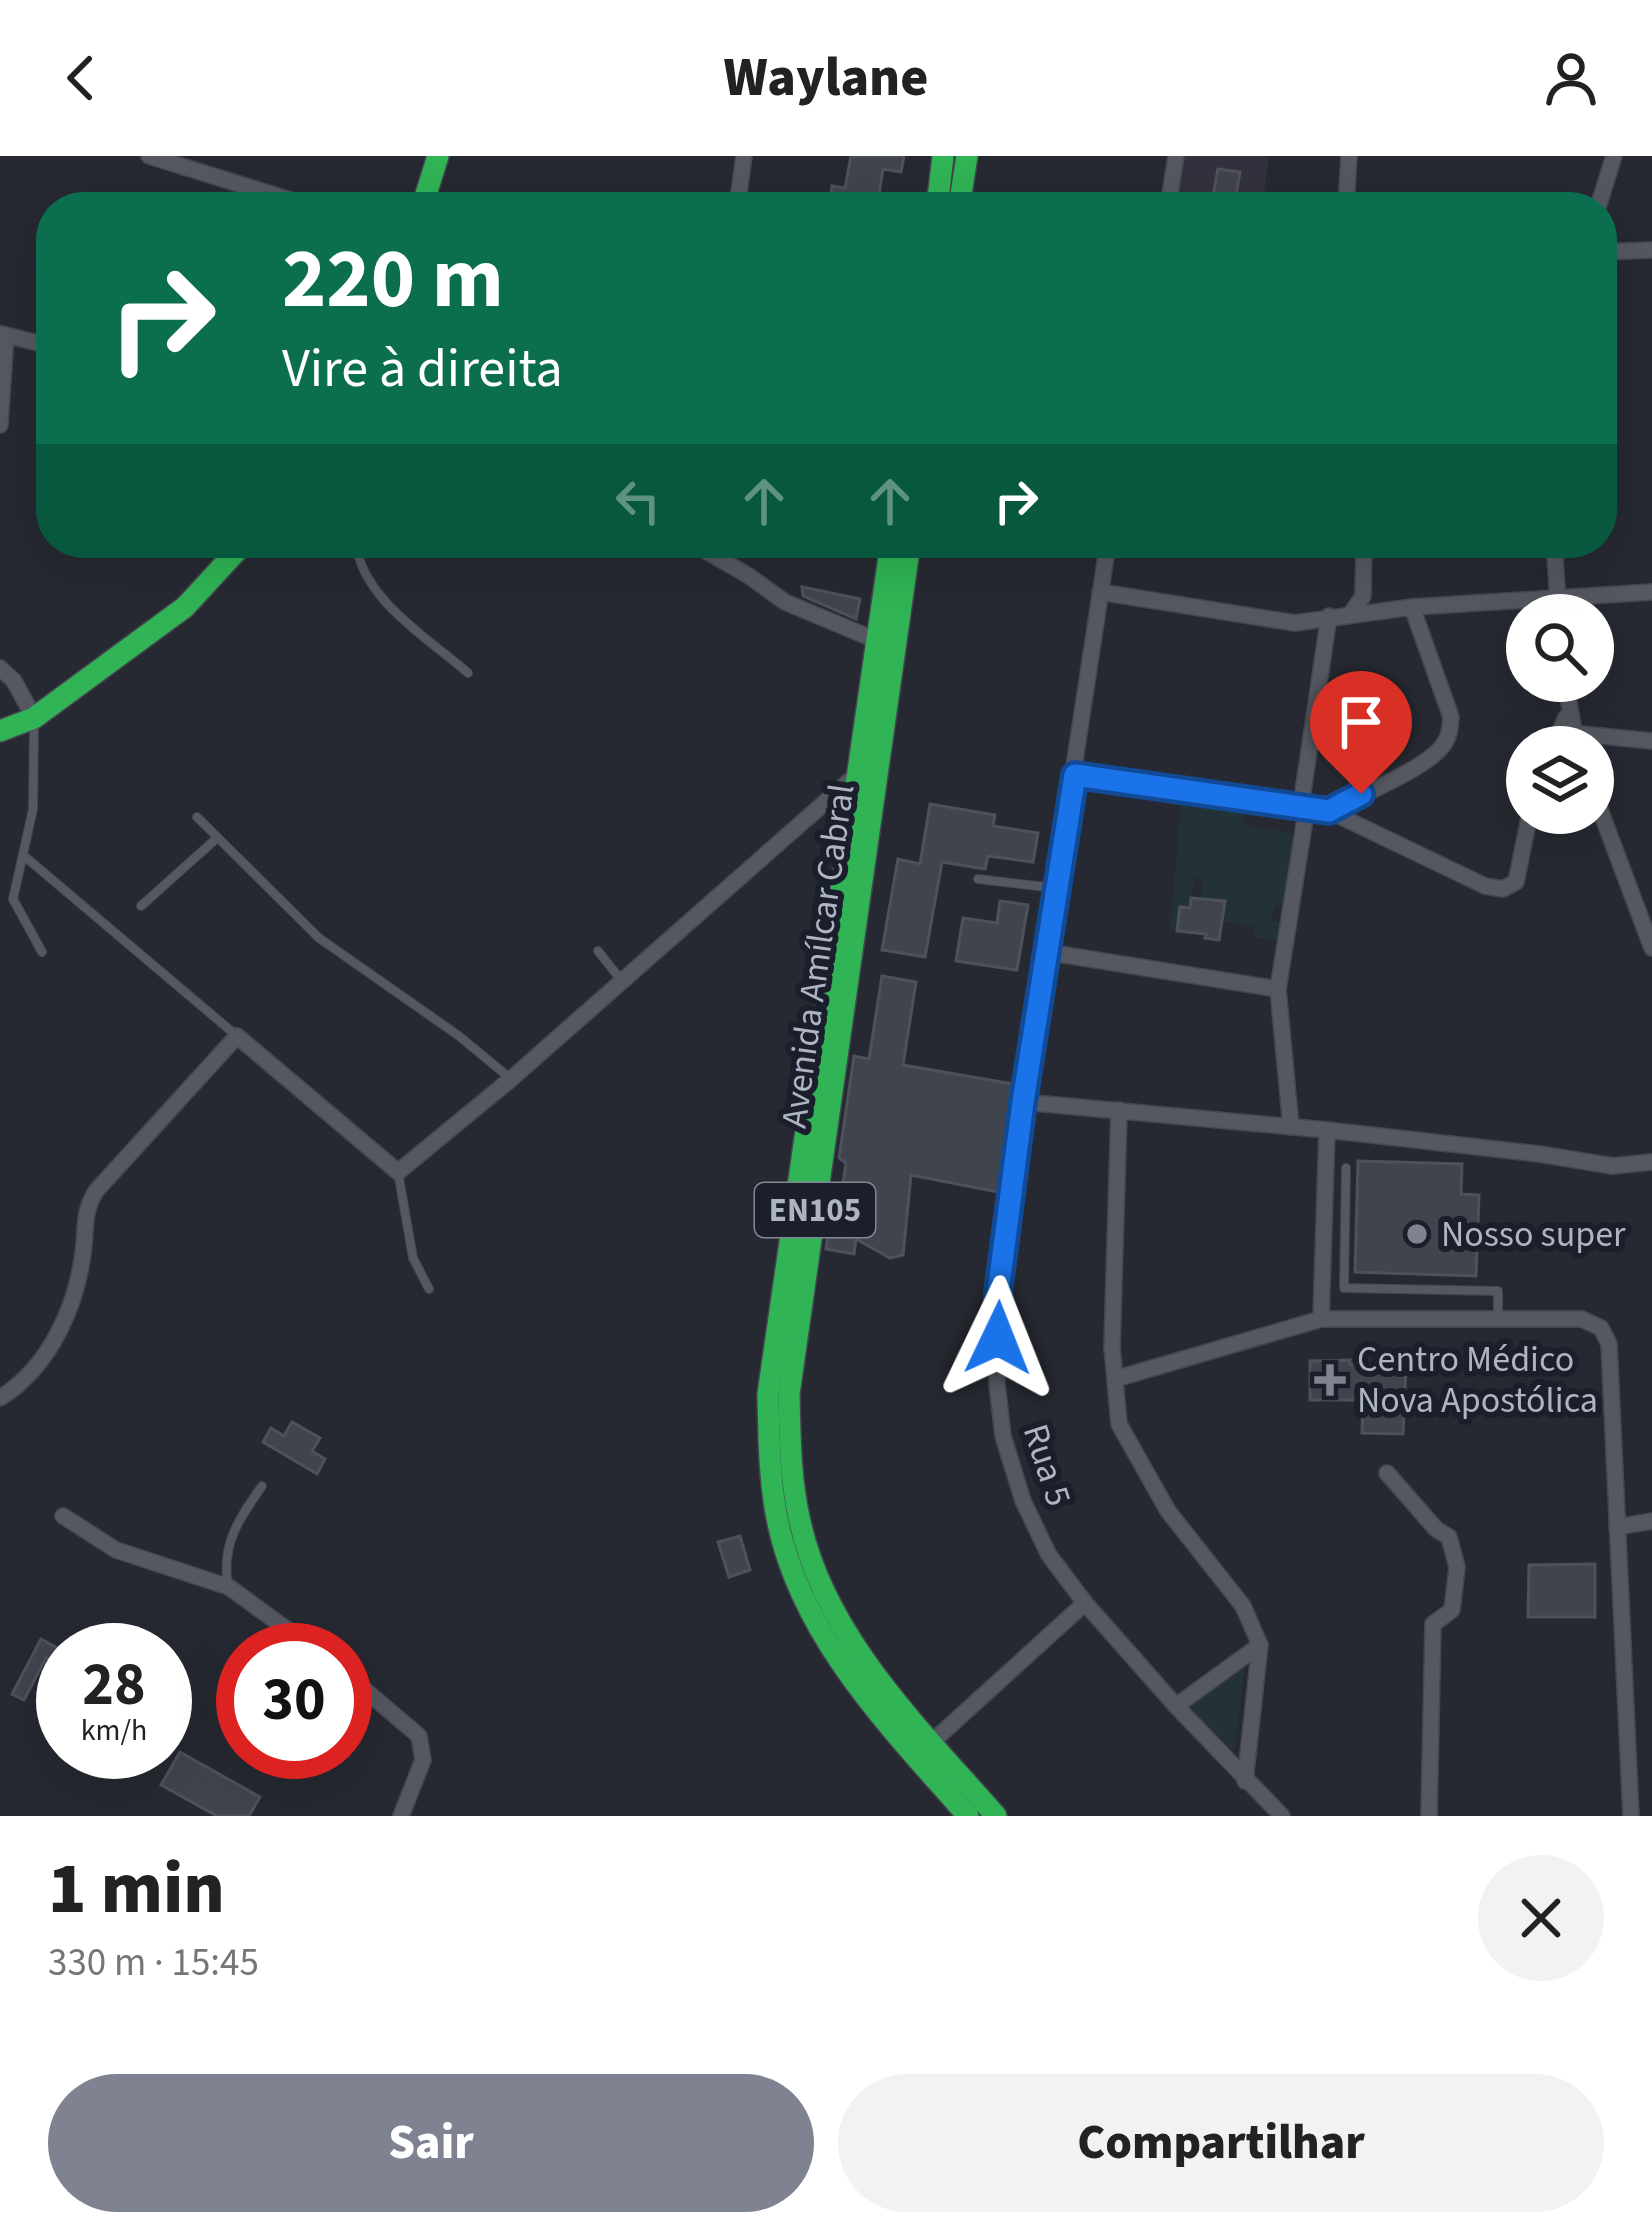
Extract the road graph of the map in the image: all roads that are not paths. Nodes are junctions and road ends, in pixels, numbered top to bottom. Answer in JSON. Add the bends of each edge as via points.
{"nodes":[{"id":1,"x":149,"y":156,"type":"edge"},
{"id":2,"x":438,"y":156,"type":"edge"},
{"id":3,"x":744,"y":156,"type":"edge"},
{"id":4,"x":943,"y":156,"type":"edge"},
{"id":5,"x":967,"y":156,"type":"edge"},
{"id":6,"x":1166,"y":156,"type":"edge"},
{"id":7,"x":1176,"y":156,"type":"edge"},
{"id":8,"x":1349,"y":156,"type":"edge"},
{"id":9,"x":1614,"y":156,"type":"edge"},
{"id":10,"x":265,"y":192,"type":"edge"},
{"id":11,"x":427,"y":192,"type":"edge"},
{"id":12,"x":739,"y":192,"type":"edge"},
{"id":13,"x":939,"y":192,"type":"edge"},
{"id":14,"x":961,"y":192,"type":"edge"},
{"id":15,"x":1165,"y":192,"type":"edge"},
{"id":16,"x":1168,"y":192,"type":"edge"},
{"id":17,"x":1347,"y":192,"type":"edge"},
{"id":18,"x":1603,"y":192,"type":"edge"},
{"id":19,"x":1652,"y":250,"type":"edge"},
{"id":20,"x":1617,"y":251,"type":"edge"},
{"id":21,"x":3,"y":335,"type":"edge"},
{"id":22,"x":36,"y":343,"type":"edge"},
{"id":23,"x":0,"y":425,"type":"edge"},
{"id":24,"x":230,"y":558,"type":"edge"},
{"id":25,"x":358,"y":558,"type":"edge"},
{"id":26,"x":721,"y":558,"type":"edge"},
{"id":27,"x":889,"y":558,"type":"edge"},
{"id":28,"x":908,"y":558,"type":"edge"},
{"id":29,"x":1106,"y":558,"type":"edge"},
{"id":30,"x":1364,"y":558,"type":"edge"},
{"id":31,"x":1555,"y":558,"type":"edge"},
{"id":32,"x":1100,"y":592,"type":"junction"},
{"id":33,"x":1652,"y":592,"type":"edge"},
{"id":34,"x":1557,"y":594,"type":"edge"},
{"id":35,"x":1614,"y":598,"type":"edge"},
{"id":36,"x":1412,"y":607,"type":"junction"},
{"id":37,"x":1506,"y":607,"type":"edge"},
{"id":38,"x":1352,"y":612,"type":"junction"},
{"id":39,"x":1329,"y":616,"type":"junction"},
{"id":40,"x":878,"y":641,"type":"junction"},
{"id":41,"x":0,"y":668,"type":"edge"},
{"id":42,"x":468,"y":673,"type":"dead end"},
{"id":43,"x":1567,"y":702,"type":"edge"},
{"id":44,"x":1568,"y":714,"type":"junction"},
{"id":45,"x":34,"y":718,"type":"junction"},
{"id":46,"x":1563,"y":726,"type":"edge"},
{"id":47,"x":1571,"y":726,"type":"edge"},
{"id":48,"x":0,"y":731,"type":"edge"},
{"id":49,"x":1614,"y":741,"type":"edge"},
{"id":50,"x":1652,"y":741,"type":"edge"},
{"id":51,"x":856,"y":775,"type":"junction"},
{"id":52,"x":1075,"y":775,"type":"junction"},
{"id":53,"x":1301,"y":805,"type":"junction"},
{"id":54,"x":1329,"y":811,"type":"junction"},
{"id":55,"x":197,"y":817,"type":"dead end"},
{"id":56,"x":1526,"y":834,"type":"edge"},
{"id":57,"x":1609,"y":834,"type":"edge"},
{"id":58,"x":217,"y":838,"type":"junction"},
{"id":59,"x":23,"y":855,"type":"junction"},
{"id":60,"x":978,"y":879,"type":"dead end"},
{"id":61,"x":1056,"y":888,"type":"junction"},
{"id":62,"x":141,"y":906,"type":"dead end"},
{"id":63,"x":1652,"y":948,"type":"edge"},
{"id":64,"x":598,"y":951,"type":"dead end"},
{"id":65,"x":42,"y":952,"type":"dead end"},
{"id":66,"x":1046,"y":952,"type":"junction"},
{"id":67,"x":622,"y":981,"type":"junction"},
{"id":68,"x":1278,"y":989,"type":"junction"},
{"id":69,"x":237,"y":1036,"type":"junction"},
{"id":70,"x":511,"y":1079,"type":"junction"},
{"id":71,"x":1023,"y":1102,"type":"junction"},
{"id":72,"x":1119,"y":1110,"type":"junction"},
{"id":73,"x":1292,"y":1127,"type":"junction"},
{"id":74,"x":1327,"y":1130,"type":"junction"},
{"id":75,"x":1652,"y":1162,"type":"edge"},
{"id":76,"x":1346,"y":1168,"type":"dead end"},
{"id":77,"x":398,"y":1172,"type":"junction"},
{"id":78,"x":429,"y":1289,"type":"dead end"},
{"id":79,"x":1321,"y":1318,"type":"junction"},
{"id":80,"x":1498,"y":1318,"type":"junction"},
{"id":81,"x":1115,"y":1378,"type":"junction"},
{"id":82,"x":0,"y":1398,"type":"edge"},
{"id":83,"x":1388,"y":1473,"type":"dead end"},
{"id":84,"x":262,"y":1486,"type":"dead end"},
{"id":85,"x":62,"y":1516,"type":"dead end"},
{"id":86,"x":1652,"y":1520,"type":"edge"},
{"id":87,"x":1617,"y":1527,"type":"junction"},
{"id":88,"x":229,"y":1587,"type":"junction"},
{"id":89,"x":1084,"y":1603,"type":"junction"},
{"id":90,"x":278,"y":1623,"type":"edge"},
{"id":91,"x":1259,"y":1646,"type":"junction"},
{"id":92,"x":372,"y":1696,"type":"edge"},
{"id":93,"x":1176,"y":1706,"type":"junction"},
{"id":94,"x":932,"y":1742,"type":"junction"},
{"id":95,"x":1245,"y":1781,"type":"junction"},
{"id":96,"x":963,"y":1813,"type":"edge"},
{"id":97,"x":401,"y":1816,"type":"edge"},
{"id":98,"x":996,"y":1816,"type":"edge"},
{"id":99,"x":1282,"y":1816,"type":"edge"},
{"id":100,"x":1429,"y":1816,"type":"edge"},
{"id":101,"x":1631,"y":1816,"type":"edge"}],
"edges":[{"from":1,"to":10,"type":"street"},
{"from":2,"to":11,"type":"main road"},
{"from":3,"to":12,"type":"street"},
{"from":4,"to":13,"type":"main road"},
{"from":5,"to":14,"type":"main road"},
{"from":6,"to":15,"type":"street"},
{"from":7,"to":16,"type":"street"},
{"from":8,"to":17,"type":"street"},
{"from":9,"to":18,"type":"street"},
{"from":19,"to":20,"type":"street"},
{"from":21,"to":22,"type":"street"},
{"from":21,"to":23,"type":"street"},
{"from":24,"to":45,"type":"main road","via":[[185,607]]},
{"from":25,"to":42,"type":"lane","via":[[376,591]]},
{"from":26,"to":40,"type":"street","via":[[784,602]]},
{"from":27,"to":40,"type":"main road","name":"Avenida Amílcar Cabral","number":"EN105"},
{"from":28,"to":94,"type":"main road","name":"Avenida Amílcar Cabral","number":"EN105","via":[[787,1439],[800,1528],[829,1606],[872,1675]]},
{"from":29,"to":32,"type":"street","name":"Rua 5"},
{"from":30,"to":38,"type":"street","via":[[1363,596]]},
{"from":31,"to":34,"type":"street"},
{"from":32,"to":39,"type":"street","via":[[1295,622]]},
{"from":32,"to":52,"type":"street","name":"Rua 5"},
{"from":33,"to":35,"type":"street"},
{"from":36,"to":37,"type":"street"},
{"from":36,"to":38,"type":"street"},
{"from":36,"to":54,"type":"street","via":[[1451,716],[1450,734],[1426,760]]},
{"from":38,"to":39,"type":"street"},
{"from":39,"to":53,"type":"street"},
{"from":40,"to":51,"type":"main road","name":"Avenida Amílcar Cabral","number":"EN105"},
{"from":41,"to":45,"type":"street"},
{"from":43,"to":44,"type":"street"},
{"from":44,"to":46,"type":"street"},
{"from":44,"to":47,"type":"street"},
{"from":45,"to":48,"type":"main road"},
{"from":45,"to":59,"type":"lane","via":[[33,809]]},
{"from":49,"to":50,"type":"street"},
{"from":51,"to":67,"type":"street"},
{"from":51,"to":96,"type":"main road","name":"Avenida Amílcar Cabral","number":"EN105","via":[[768,1394],[769,1471],[788,1561],[815,1626],[856,1689]]},
{"from":52,"to":53,"type":"street"},
{"from":52,"to":61,"type":"street","name":"Rua 5"},
{"from":53,"to":54,"type":"street"},
{"from":53,"to":68,"type":"street"},
{"from":54,"to":56,"type":"street","via":[[1503,889],[1516,882]]},
{"from":55,"to":58,"type":"lane"},
{"from":57,"to":63,"type":"street"},
{"from":58,"to":62,"type":"lane"},
{"from":58,"to":70,"type":"lane","via":[[319,938]]},
{"from":59,"to":65,"type":"lane","via":[[13,899]]},
{"from":59,"to":69,"type":"lane"},
{"from":60,"to":61,"type":"lane"},
{"from":61,"to":66,"type":"street","name":"Rua 5"},
{"from":64,"to":67,"type":"lane"},
{"from":66,"to":68,"type":"street"},
{"from":66,"to":71,"type":"street","name":"Rua 5"},
{"from":67,"to":70,"type":"street"},
{"from":68,"to":73,"type":"street"},
{"from":69,"to":77,"type":"street"},
{"from":69,"to":82,"type":"street","via":[[96,1191],[84,1212],[84,1245],[59,1332],[40,1365]]},
{"from":70,"to":77,"type":"street"},
{"from":71,"to":72,"type":"street"},
{"from":71,"to":89,"type":"street","name":"Rua 5","via":[[998,1293],[1003,1436],[1049,1555]]},
{"from":72,"to":73,"type":"street"},
{"from":72,"to":81,"type":"street"},
{"from":73,"to":74,"type":"street"},
{"from":74,"to":75,"type":"street","via":[[1613,1166]]},
{"from":74,"to":79,"type":"street"},
{"from":76,"to":80,"type":"lane","via":[[1344,1288],[1498,1291]]},
{"from":77,"to":78,"type":"lane","via":[[413,1258]]},
{"from":79,"to":80,"type":"street"},
{"from":79,"to":81,"type":"street"},
{"from":80,"to":87,"type":"street","via":[[1582,1319],[1601,1328],[1609,1344]]},
{"from":81,"to":91,"type":"street","via":[[1119,1424],[1152,1486],[1243,1606]]},
{"from":83,"to":100,"type":"street","via":[[1449,1537],[1457,1567],[1452,1610],[1433,1624]]},
{"from":84,"to":88,"type":"lane","via":[[229,1541]]},
{"from":85,"to":88,"type":"street","via":[[116,1550]]},
{"from":86,"to":87,"type":"street"},
{"from":87,"to":101,"type":"street"},
{"from":88,"to":90,"type":"street"},
{"from":89,"to":93,"type":"street","name":"Rua 5"},
{"from":89,"to":94,"type":"street"},
{"from":91,"to":93,"type":"street"},
{"from":91,"to":95,"type":"street"},
{"from":92,"to":97,"type":"street","via":[[419,1736],[423,1760]]},
{"from":93,"to":95,"type":"street","name":"Rua 5"},
{"from":94,"to":98,"type":"main road","name":"Avenida Amílcar Cabral","number":"EN105"},
{"from":95,"to":99,"type":"street","name":"Rua 5"}]}
